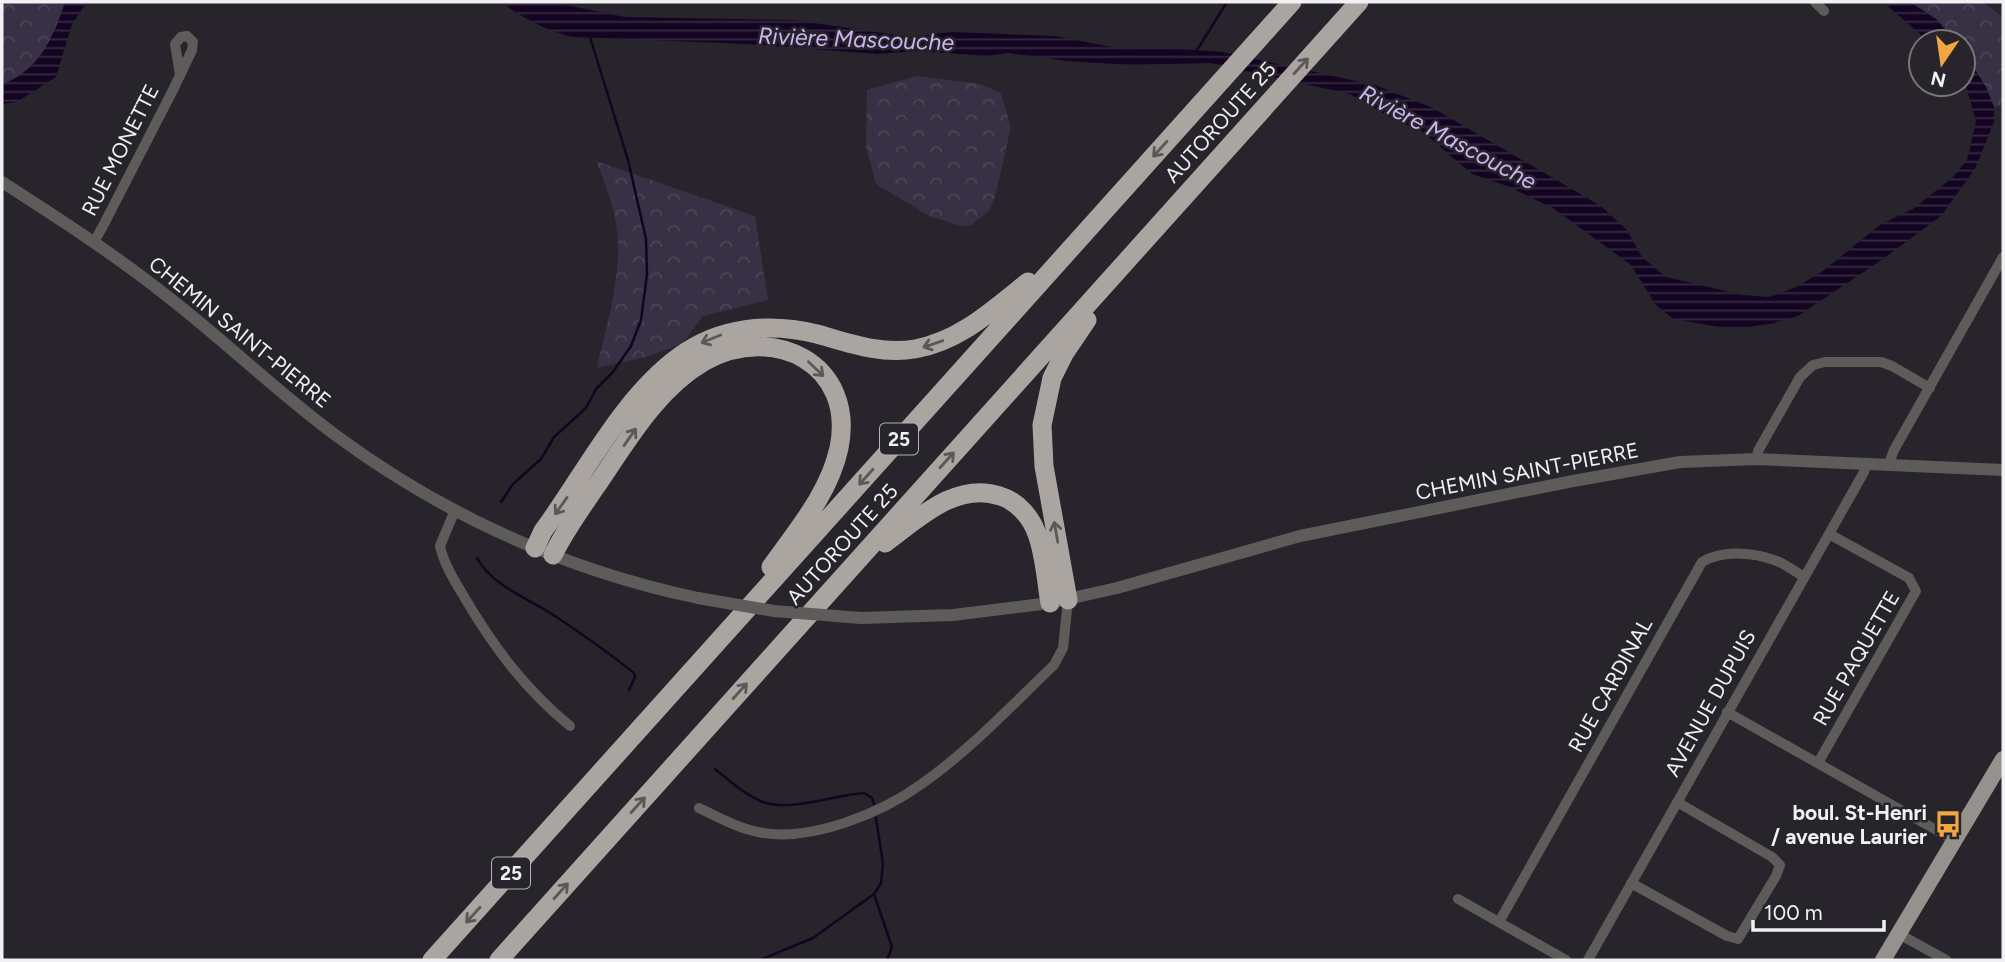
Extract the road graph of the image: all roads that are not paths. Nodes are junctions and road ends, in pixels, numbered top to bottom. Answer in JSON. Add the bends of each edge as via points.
{"nodes":[{"id":1,"x":1359,"y":2,"type":"edge"},
{"id":2,"x":1815,"y":2,"type":"edge"},
{"id":3,"x":1287,"y":7,"type":"edge"},
{"id":4,"x":1824,"y":11,"type":"dead end"},
{"id":5,"x":180,"y":75,"type":"dead end"},
{"id":6,"x":2,"y":181,"type":"edge"},
{"id":7,"x":94,"y":242,"type":"junction"},
{"id":8,"x":1075,"y":244,"type":"junction"},
{"id":9,"x":1129,"y":257,"type":"junction"},
{"id":10,"x":2003,"y":257,"type":"edge"},
{"id":11,"x":1930,"y":388,"type":"junction"},
{"id":12,"x":1756,"y":459,"type":"junction"},
{"id":13,"x":1866,"y":464,"type":"junction"},
{"id":14,"x":1888,"y":466,"type":"junction"},
{"id":15,"x":2003,"y":470,"type":"edge"},
{"id":16,"x":454,"y":510,"type":"junction"},
{"id":17,"x":1829,"y":534,"type":"junction"},
{"id":18,"x":544,"y":552,"type":"junction"},
{"id":19,"x":853,"y":566,"type":"junction"},
{"id":20,"x":1804,"y":577,"type":"junction"},
{"id":21,"x":1061,"y":607,"type":"junction"},
{"id":22,"x":724,"y":635,"type":"junction"},
{"id":23,"x":1727,"y":712,"type":"junction"},
{"id":24,"x":570,"y":726,"type":"dead end"},
{"id":25,"x":2003,"y":759,"type":"edge"},
{"id":26,"x":1818,"y":763,"type":"junction"},
{"id":27,"x":1676,"y":802,"type":"junction"},
{"id":28,"x":699,"y":808,"type":"dead end"},
{"id":29,"x":1954,"y":840,"type":"junction"},
{"id":30,"x":1631,"y":883,"type":"junction"},
{"id":31,"x":1458,"y":899,"type":"dead end"},
{"id":32,"x":1499,"y":922,"type":"junction"},
{"id":33,"x":1899,"y":934,"type":"junction"},
{"id":34,"x":432,"y":960,"type":"edge"},
{"id":35,"x":499,"y":960,"type":"edge"},
{"id":36,"x":1566,"y":960,"type":"edge"},
{"id":37,"x":1588,"y":960,"type":"edge"},
{"id":38,"x":1883,"y":960,"type":"edge"},
{"id":39,"x":1945,"y":960,"type":"edge"}],
"edges":[{"from":9,"to":1,"type":"highway","name":"AUTOROUTE 25","number":"25","one_way":true},
{"from":2,"to":4,"type":"street"},
{"from":3,"to":8,"type":"highway","name":"AUTOROUTE 25","number":"25","one_way":true},
{"from":5,"to":7,"type":"street","name":"RUE MONETTE"},
{"from":6,"to":7,"type":"street","name":"CHEMIN SAINT-PIERRE"},
{"from":7,"to":16,"type":"street","name":"CHEMIN SAINT-PIERRE","via":[[188,312],[333,433]]},
{"from":8,"to":18,"type":"highway","one_way":true,"via":[[982,319],[927,347],[876,349],[775,327],[734,331],[703,342],[671,363],[638,396],[543,531]]},
{"from":8,"to":22,"type":"highway","name":"AUTOROUTE 25","number":"25","one_way":true},
{"from":19,"to":9,"type":"highway","name":"AUTOROUTE 25","number":"25","one_way":true},
{"from":21,"to":9,"type":"highway","one_way":true,"via":[[1041,435],[1045,404],[1064,354]]},
{"from":10,"to":11,"type":"street"},
{"from":11,"to":12,"type":"street","via":[[1881,362],[1813,365],[1800,377]]},
{"from":11,"to":14,"type":"street"},
{"from":12,"to":13,"type":"street","name":"CHEMIN SAINT-PIERRE"},
{"from":12,"to":21,"type":"street","name":"CHEMIN SAINT-PIERRE","via":[[1661,465],[1354,524],[1251,548]]},
{"from":13,"to":14,"type":"street","name":"CHEMIN SAINT-PIERRE"},
{"from":13,"to":17,"type":"street","name":"AVENUE DUPUIS"},
{"from":14,"to":15,"type":"street","name":"CHEMIN SAINT-PIERRE"},
{"from":16,"to":18,"type":"street","name":"CHEMIN SAINT-PIERRE"},
{"from":16,"to":24,"type":"street","via":[[440,546],[452,577],[511,669]]},
{"from":17,"to":20,"type":"street","name":"AVENUE DUPUIS"},
{"from":17,"to":26,"type":"street","name":"RUE PAQUETTE","via":[[1909,578],[1916,591]]},
{"from":18,"to":21,"type":"street","name":"CHEMIN SAINT-PIERRE","bridge":true,"via":[[611,576],[774,611],[861,618]]},
{"from":18,"to":22,"type":"highway","one_way":true,"via":[[564,535],[640,423],[681,379],[704,362],[734,350],[768,346],[794,353],[822,373],[833,390],[841,416],[838,450],[813,509]]},
{"from":19,"to":21,"type":"highway","via":[[947,500],[968,493],[995,494],[1017,506],[1034,528]]},
{"from":35,"to":19,"type":"highway","name":"AUTOROUTE 25","number":"25","one_way":true},
{"from":20,"to":23,"type":"street","name":"AVENUE DUPUIS"},
{"from":20,"to":32,"type":"street","name":"RUE CARDINAL","via":[[1761,556],[1714,555],[1702,562]]},
{"from":21,"to":28,"type":"street","via":[[1063,648],[1054,664],[949,762],[895,799],[833,826],[789,834],[757,832]]},
{"from":22,"to":34,"type":"highway","name":"AUTOROUTE 25","number":"25","one_way":true},
{"from":23,"to":26,"type":"street"},
{"from":23,"to":27,"type":"street","name":"AVENUE DUPUIS"},
{"from":25,"to":29,"type":"main road"},
{"from":26,"to":29,"type":"street"},
{"from":27,"to":30,"type":"street","name":"AVENUE DUPUIS"},
{"from":27,"to":30,"type":"street","via":[[1772,857],[1780,865],[1776,876],[1738,939]]},
{"from":29,"to":33,"type":"main road"},
{"from":30,"to":37,"type":"street","name":"AVENUE DUPUIS"},
{"from":31,"to":32,"type":"street"},
{"from":32,"to":36,"type":"street"},
{"from":33,"to":38,"type":"main road"},
{"from":33,"to":39,"type":"street"}]}
